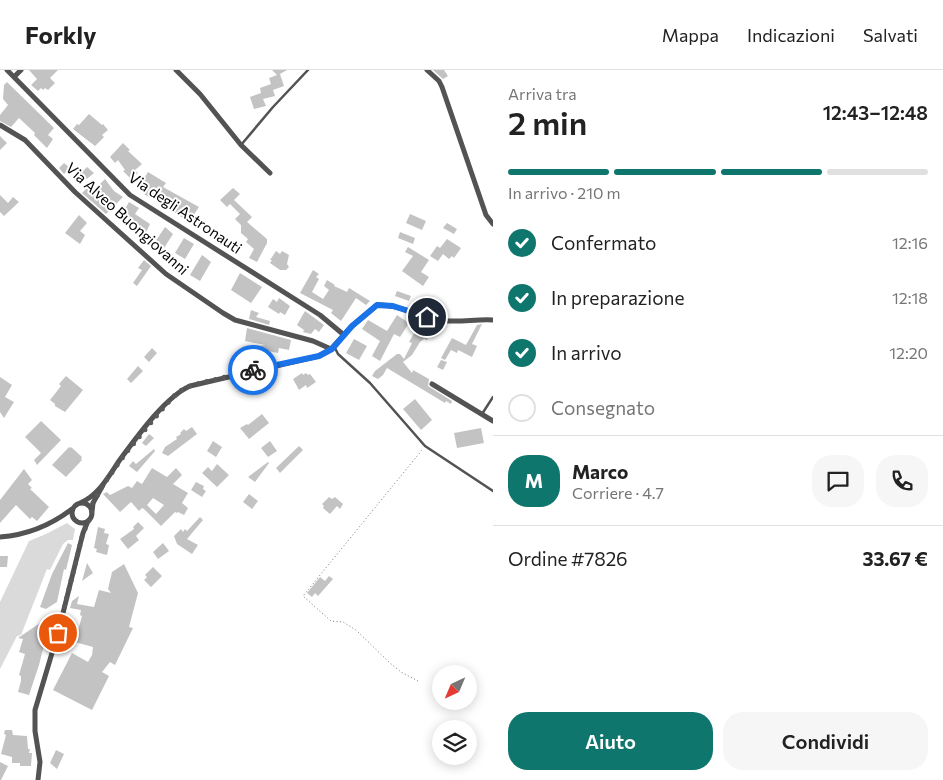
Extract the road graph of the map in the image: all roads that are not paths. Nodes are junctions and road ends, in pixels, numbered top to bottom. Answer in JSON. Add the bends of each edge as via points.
{"nodes":[{"id":1,"x":7,"y":70,"type":"edge"},
{"id":2,"x":21,"y":70,"type":"edge"},
{"id":3,"x":176,"y":70,"type":"edge"},
{"id":4,"x":308,"y":70,"type":"edge"},
{"id":5,"x":427,"y":70,"type":"edge"},
{"id":6,"x":14,"y":77,"type":"junction"},
{"id":7,"x":0,"y":125,"type":"edge"},
{"id":8,"x":241,"y":145,"type":"junction"},
{"id":9,"x":270,"y":173,"type":"dead end"},
{"id":10,"x":493,"y":224,"type":"edge"},
{"id":11,"x":493,"y":320,"type":"edge"},
{"id":12,"x":344,"y":335,"type":"junction"},
{"id":13,"x":333,"y":348,"type":"junction"},
{"id":14,"x":432,"y":384,"type":"dead end"},
{"id":15,"x":493,"y":396,"type":"edge"},
{"id":16,"x":482,"y":414,"type":"junction"},
{"id":17,"x":493,"y":421,"type":"edge"},
{"id":18,"x":103,"y":485,"type":"junction"},
{"id":19,"x":493,"y":491,"type":"edge"},
{"id":20,"x":80,"y":503,"type":"junction"},
{"id":21,"x":72,"y":509,"type":"junction"},
{"id":22,"x":92,"y":512,"type":"junction"},
{"id":23,"x":61,"y":518,"type":"junction"},
{"id":24,"x":74,"y":519,"type":"junction"},
{"id":25,"x":88,"y":521,"type":"junction"},
{"id":26,"x":79,"y":522,"type":"junction"},
{"id":27,"x":83,"y":533,"type":"junction"},
{"id":28,"x":0,"y":536,"type":"edge"},
{"id":29,"x":38,"y":780,"type":"edge"}],
"edges":[{"from":1,"to":6,"type":"street","name":"Via degli Astronauti"},
{"from":2,"to":6,"type":"street"},
{"from":3,"to":8,"type":"street"},
{"from":4,"to":8,"type":"lane"},
{"from":5,"to":10,"type":"street","via":[[442,88],[487,218]]},
{"from":6,"to":12,"type":"street","name":"Via degli Astronauti","via":[[130,195],[320,315]]},
{"from":7,"to":13,"type":"street","name":"Via Alveo Buongiovanni","via":[[25,140],[75,192],[166,274],[223,313],[235,320]]},
{"from":8,"to":9,"type":"street"},
{"from":11,"to":12,"type":"street","via":[[438,320],[393,306],[377,305]]},
{"from":12,"to":13,"type":"street"},
{"from":13,"to":18,"type":"street","via":[[319,356],[184,388],[147,426]]},
{"from":13,"to":19,"type":"lane","via":[[425,446]]},
{"from":14,"to":16,"type":"street"},
{"from":15,"to":16,"type":"lane"},
{"from":16,"to":17,"type":"street"},
{"from":18,"to":20,"type":"street"},
{"from":18,"to":22,"type":"street"},
{"from":20,"to":21,"type":"street"},
{"from":20,"to":22,"type":"street","via":[[87,504]]},
{"from":21,"to":23,"type":"street"},
{"from":21,"to":24,"type":"street"},
{"from":22,"to":25,"type":"street"},
{"from":23,"to":24,"type":"street"},
{"from":23,"to":28,"type":"street","via":[[28,533]]},
{"from":24,"to":26,"type":"street"},
{"from":25,"to":26,"type":"street"},
{"from":25,"to":27,"type":"street"},
{"from":26,"to":27,"type":"street"},
{"from":27,"to":29,"type":"street","via":[[36,710],[35,731],[40,762]]}]}
